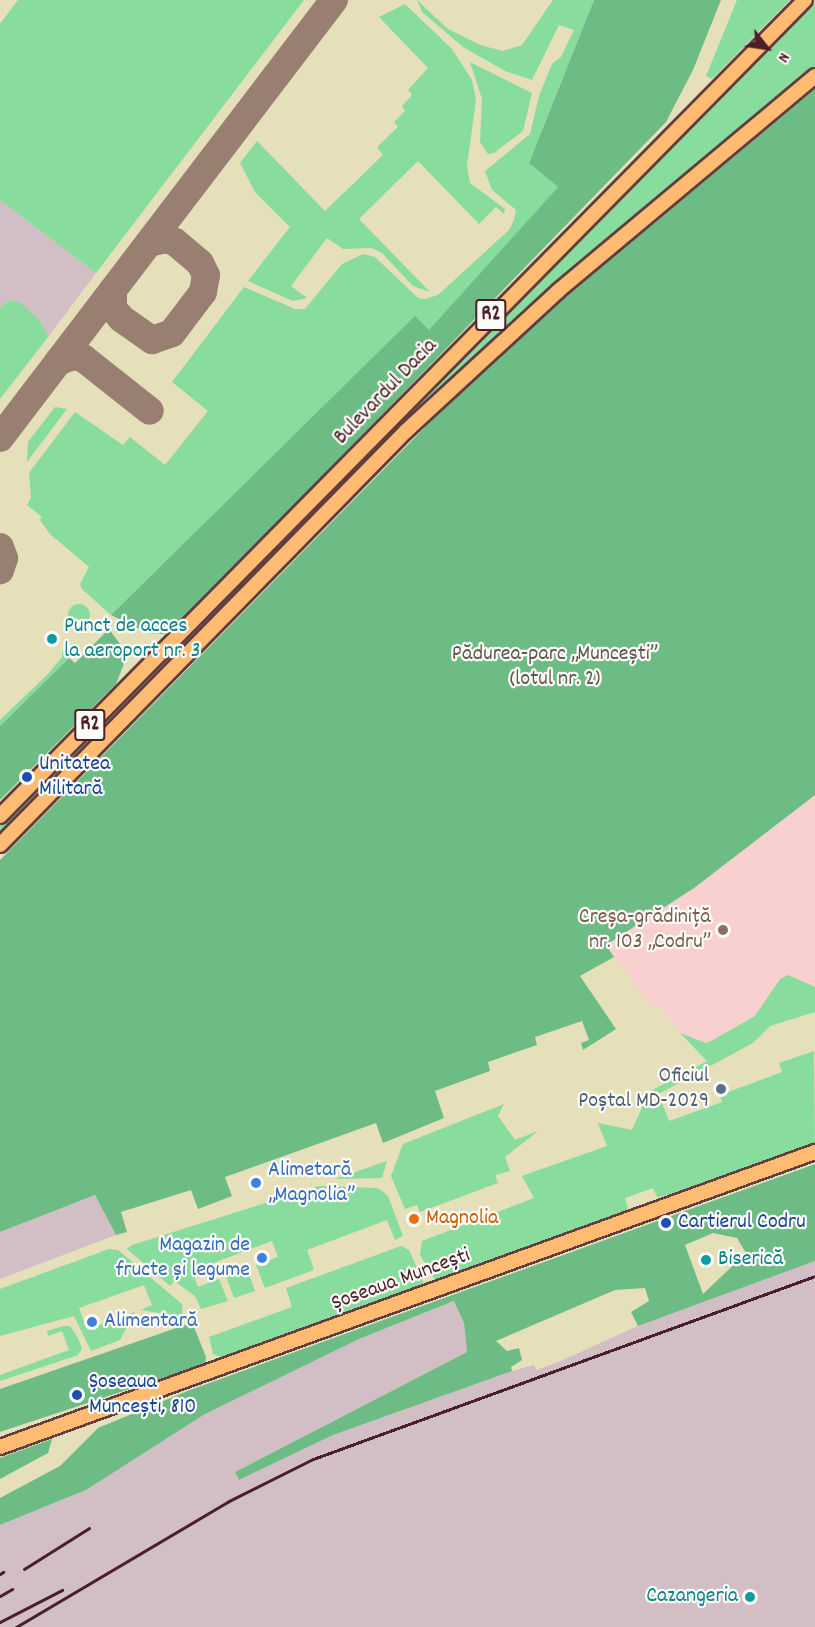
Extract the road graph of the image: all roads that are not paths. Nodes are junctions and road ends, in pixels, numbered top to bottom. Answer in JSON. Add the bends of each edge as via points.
{"nodes":[{"id":1,"x":805,"y":0,"type":"edge"},
{"id":2,"x":815,"y":76,"type":"edge"},
{"id":3,"x":160,"y":653,"type":"junction"},
{"id":4,"x":174,"y":667,"type":"junction"},
{"id":5,"x":0,"y":816,"type":"edge"},
{"id":6,"x":0,"y":845,"type":"edge"},
{"id":7,"x":815,"y":1152,"type":"edge"},
{"id":8,"x":0,"y":1447,"type":"edge"}],
"edges":[{"from":1,"to":3,"type":"main road","name":"Bulevardul Dacia","number":"R2"},
{"from":2,"to":4,"type":"main road","name":"Bulevardul Dacia","number":"R2","via":[[558,291],[415,423]]},
{"from":3,"to":4,"type":"main road"},
{"from":3,"to":5,"type":"main road","name":"Bulevardul Dacia","number":"R2"},
{"from":4,"to":6,"type":"main road","name":"Bulevardul Dacia","number":"R2"},
{"from":7,"to":8,"type":"main road","name":"Șoseaua Muncești"}]}
